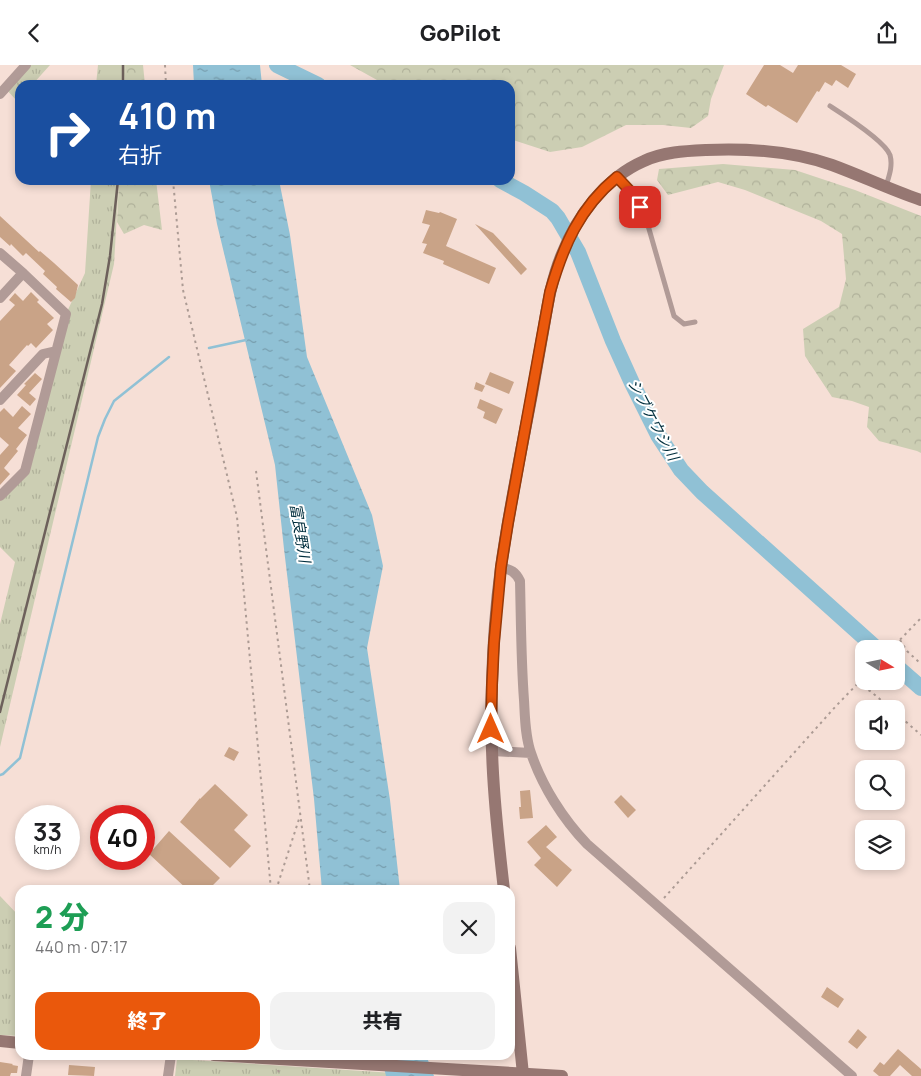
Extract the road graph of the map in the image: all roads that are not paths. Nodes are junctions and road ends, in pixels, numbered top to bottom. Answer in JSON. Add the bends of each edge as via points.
{"nodes":[{"id":1,"x":26,"y":65,"type":"edge"},
{"id":2,"x":0,"y":94,"type":"edge"},
{"id":3,"x":830,"y":106,"type":"dead end"},
{"id":4,"x":617,"y":177,"type":"junction"},
{"id":5,"x":886,"y":186,"type":"junction"},
{"id":6,"x":921,"y":200,"type":"edge"},
{"id":7,"x":0,"y":253,"type":"edge"},
{"id":8,"x":23,"y":273,"type":"junction"},
{"id":9,"x":0,"y":298,"type":"edge"},
{"id":10,"x":695,"y":322,"type":"dead end"},
{"id":11,"x":56,"y":351,"type":"junction"},
{"id":12,"x":0,"y":401,"type":"edge"},
{"id":13,"x":0,"y":496,"type":"edge"},
{"id":14,"x":501,"y":567,"type":"junction"},
{"id":15,"x":492,"y":751,"type":"junction"},
{"id":16,"x":531,"y":753,"type":"junction"},
{"id":17,"x":503,"y":885,"type":"edge"},
{"id":18,"x":515,"y":996,"type":"edge"},
{"id":19,"x":0,"y":1041,"type":"edge"},
{"id":20,"x":15,"y":1042,"type":"edge"},
{"id":21,"x":28,"y":1060,"type":"edge"},
{"id":22,"x":171,"y":1060,"type":"edge"},
{"id":23,"x":309,"y":1060,"type":"edge"},
{"id":24,"x":523,"y":1074,"type":"junction"},
{"id":25,"x":26,"y":1076,"type":"edge"},
{"id":26,"x":170,"y":1076,"type":"edge"},
{"id":27,"x":562,"y":1076,"type":"edge"},
{"id":28,"x":852,"y":1076,"type":"edge"}],
"edges":[{"from":1,"to":2,"type":"street"},
{"from":3,"to":5,"type":"lane","via":[[852,120],[889,153],[891,167]]},
{"from":4,"to":5,"type":"street","via":[[642,161],[664,154],[740,149],[811,159]]},
{"from":4,"to":10,"type":"lane","via":[[631,192],[647,222],[674,315],[684,324]]},
{"from":4,"to":14,"type":"street","via":[[588,207],[572,233],[556,271]]},
{"from":5,"to":6,"type":"street"},
{"from":7,"to":8,"type":"street"},
{"from":8,"to":9,"type":"street"},
{"from":8,"to":11,"type":"street","via":[[66,314]]},
{"from":11,"to":12,"type":"street","via":[[43,354]]},
{"from":11,"to":13,"type":"street","via":[[25,471]]},
{"from":14,"to":15,"type":"street","via":[[492,668]]},
{"from":14,"to":16,"type":"street","via":[[517,574],[520,581],[524,693]]},
{"from":15,"to":16,"type":"street"},
{"from":15,"to":17,"type":"street","via":[[494,807]]},
{"from":16,"to":28,"type":"street","via":[[562,814],[586,844]]},
{"from":18,"to":24,"type":"street"},
{"from":19,"to":20,"type":"street"},
{"from":21,"to":25,"type":"street"},
{"from":22,"to":26,"type":"street"},
{"from":23,"to":24,"type":"street"},
{"from":24,"to":27,"type":"street"}]}
